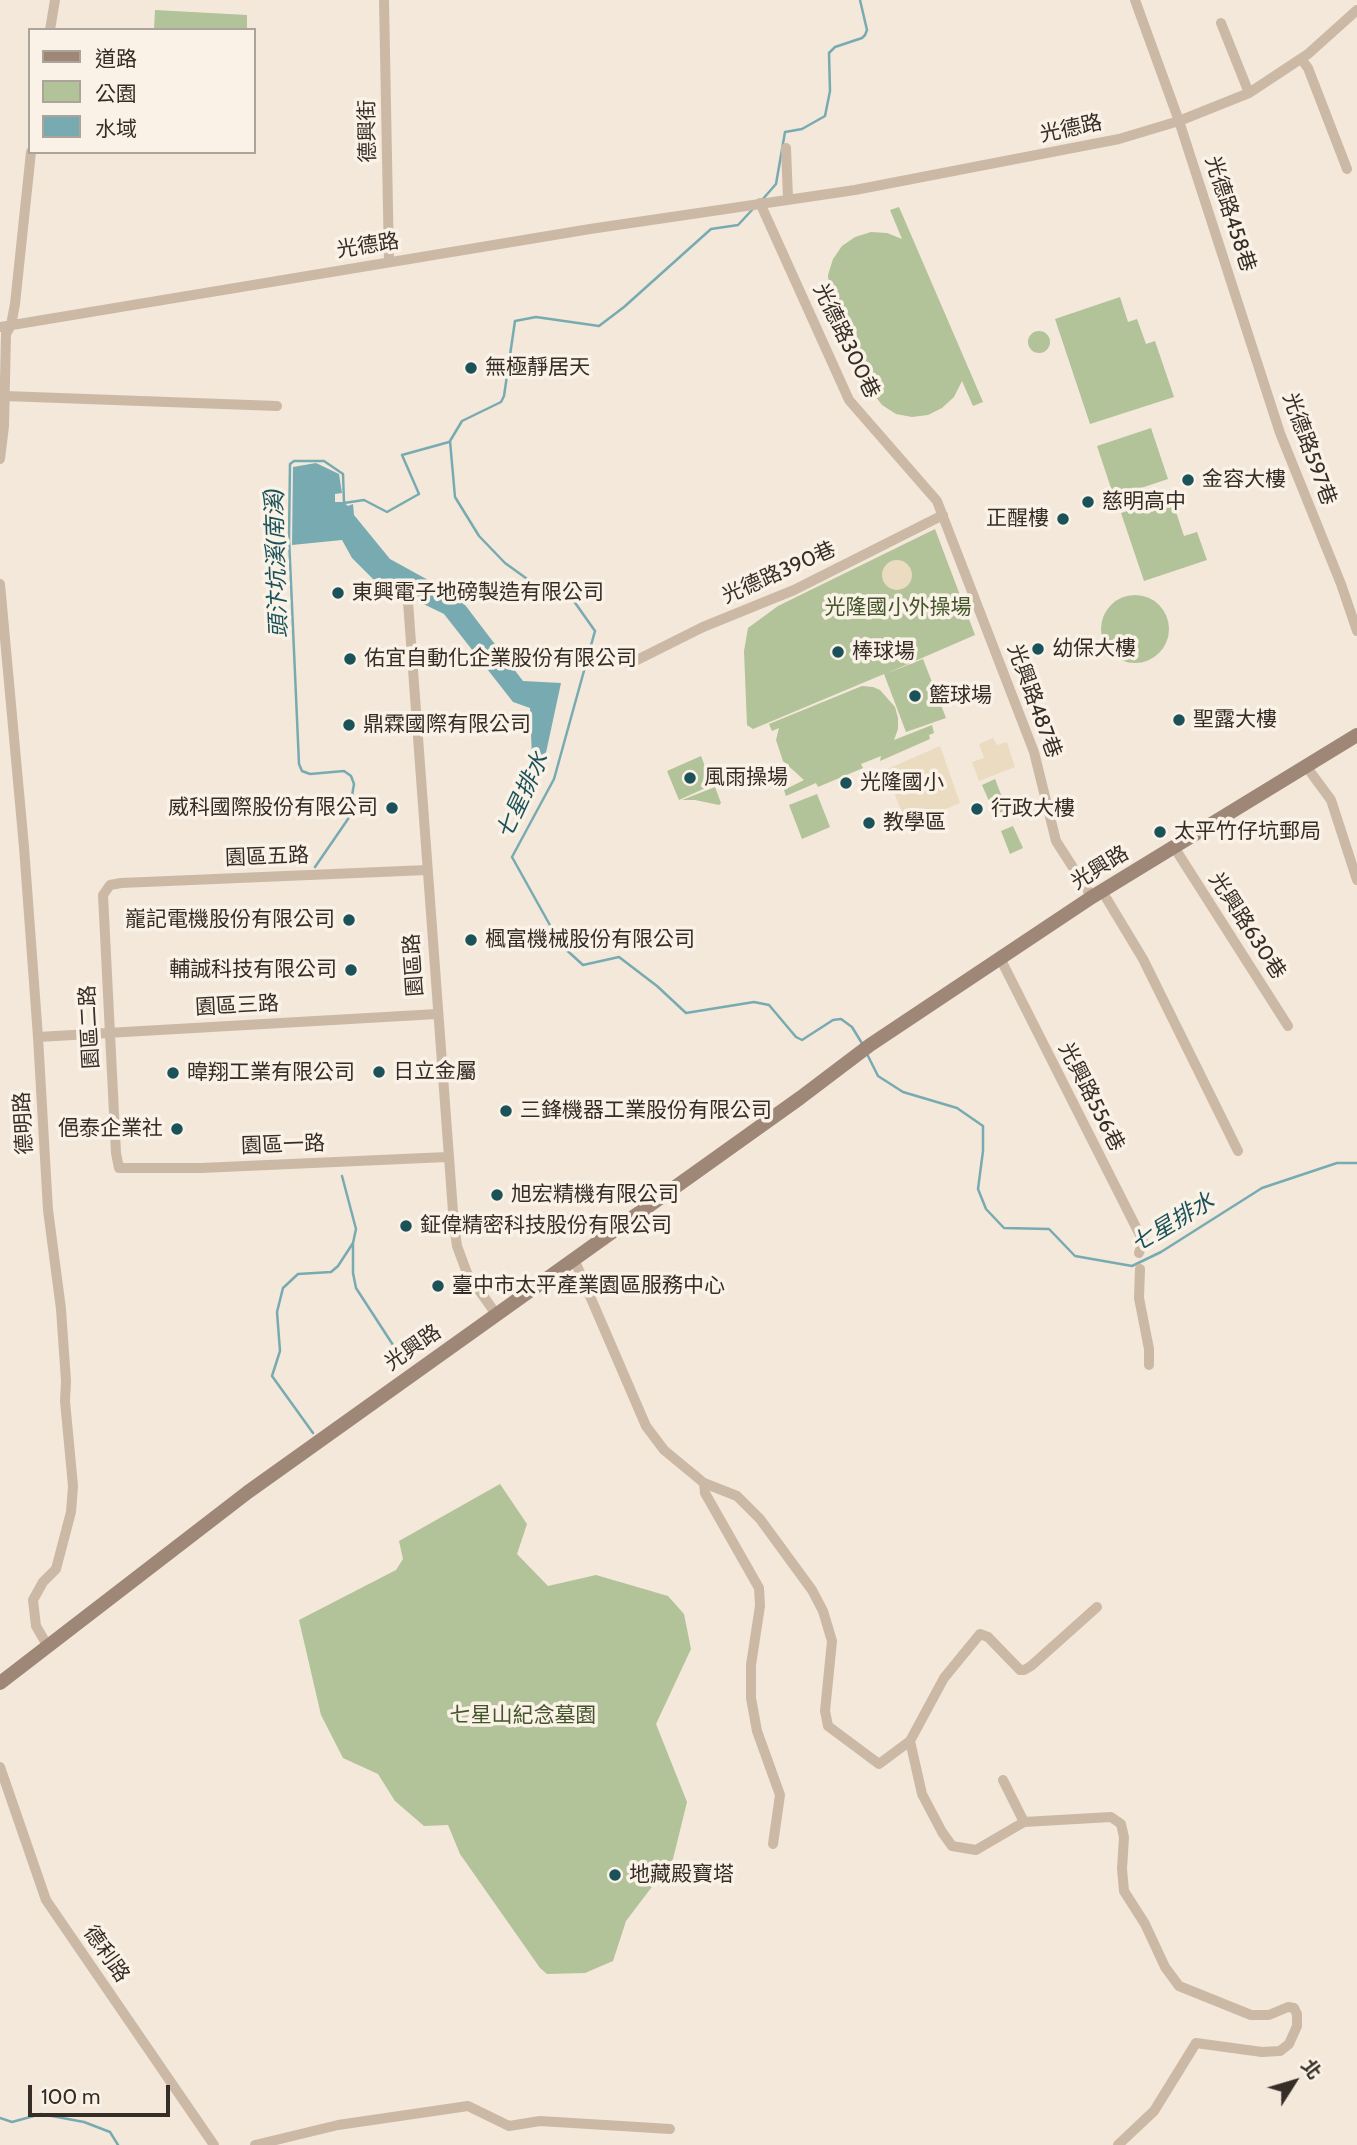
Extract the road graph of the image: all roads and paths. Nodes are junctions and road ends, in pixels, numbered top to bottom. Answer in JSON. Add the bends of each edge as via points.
{"nodes":[{"id":1,"x":55,"y":0,"type":"edge"},
{"id":2,"x":384,"y":0,"type":"edge"},
{"id":3,"x":1135,"y":0,"type":"edge"},
{"id":4,"x":1357,"y":10,"type":"edge"},
{"id":5,"x":1221,"y":23,"type":"dead end"},
{"id":6,"x":50,"y":28,"type":"edge"},
{"id":7,"x":1301,"y":59,"type":"junction"},
{"id":8,"x":1250,"y":93,"type":"junction"},
{"id":9,"x":1179,"y":121,"type":"junction"},
{"id":10,"x":786,"y":148,"type":"dead end"},
{"id":11,"x":32,"y":154,"type":"edge"},
{"id":12,"x":1347,"y":169,"type":"dead end"},
{"id":13,"x":788,"y":198,"type":"junction"},
{"id":14,"x":760,"y":203,"type":"junction"},
{"id":15,"x":389,"y":261,"type":"junction"},
{"id":16,"x":1245,"y":318,"type":"joint"},
{"id":17,"x":5,"y":326,"type":"edge"},
{"id":18,"x":5,"y":396,"type":"junction"},
{"id":19,"x":277,"y":406,"type":"dead end"},
{"id":20,"x":0,"y":459,"type":"edge"},
{"id":21,"x":943,"y":515,"type":"junction"},
{"id":22,"x":0,"y":584,"type":"edge"},
{"id":23,"x":408,"y":602,"type":"dead end"},
{"id":24,"x":1357,"y":631,"type":"edge"},
{"id":25,"x":629,"y":664,"type":"dead end"},
{"id":26,"x":4,"y":666,"type":"edge"},
{"id":27,"x":1357,"y":735,"type":"edge"},
{"id":28,"x":1306,"y":766,"type":"junction"},
{"id":29,"x":1174,"y":848,"type":"junction"},
{"id":30,"x":427,"y":870,"type":"junction"},
{"id":31,"x":1357,"y":880,"type":"edge"},
{"id":32,"x":110,"y":885,"type":"joint"},
{"id":33,"x":1097,"y":894,"type":"junction"},
{"id":34,"x":1000,"y":958,"type":"junction"},
{"id":35,"x":437,"y":1014,"type":"junction"},
{"id":36,"x":1288,"y":1026,"type":"dead end"},
{"id":37,"x":110,"y":1033,"type":"junction"},
{"id":38,"x":38,"y":1037,"type":"junction"},
{"id":39,"x":1238,"y":1151,"type":"dead end"},
{"id":40,"x":447,"y":1157,"type":"junction"},
{"id":41,"x":119,"y":1168,"type":"joint"},
{"id":42,"x":1139,"y":1253,"type":"dead end"},
{"id":43,"x":574,"y":1259,"type":"junction"},
{"id":44,"x":1140,"y":1269,"type":"dead end"},
{"id":45,"x":496,"y":1314,"type":"junction"},
{"id":46,"x":1149,"y":1365,"type":"dead end"},
{"id":47,"x":704,"y":1483,"type":"junction"},
{"id":48,"x":1097,"y":1607,"type":"dead end"},
{"id":49,"x":47,"y":1645,"type":"junction"},
{"id":50,"x":0,"y":1683,"type":"edge"},
{"id":51,"x":910,"y":1741,"type":"junction"},
{"id":52,"x":0,"y":1767,"type":"edge"},
{"id":53,"x":1003,"y":1780,"type":"dead end"},
{"id":54,"x":1024,"y":1822,"type":"junction"},
{"id":55,"x":774,"y":1844,"type":"dead end"},
{"id":56,"x":670,"y":2129,"type":"dead end"},
{"id":57,"x":214,"y":2145,"type":"edge"},
{"id":58,"x":255,"y":2145,"type":"edge"},
{"id":59,"x":1118,"y":2145,"type":"edge"}],
"edges":[{"from":1,"to":6,"type":"street"},
{"from":2,"to":15,"type":"street","name":"德興街"},
{"from":3,"to":9,"type":"street","name":"光德路458巷"},
{"from":4,"to":7,"type":"street","name":"光德路"},
{"from":5,"to":8,"type":"street"},
{"from":7,"to":8,"type":"street","name":"光德路"},
{"from":7,"to":12,"type":"street"},
{"from":8,"to":9,"type":"street","name":"光德路"},
{"from":9,"to":13,"type":"street","name":"光德路","via":[[1119,139],[978,168]]},
{"from":9,"to":16,"type":"street","name":"光德路458巷"},
{"from":10,"to":13,"type":"street"},
{"from":11,"to":17,"type":"street"},
{"from":13,"to":14,"type":"street","name":"光德路"},
{"from":14,"to":15,"type":"street","name":"光德路"},
{"from":14,"to":21,"type":"street","name":"光德路300巷","via":[[849,400],[932,493]]},
{"from":15,"to":17,"type":"street","name":"光德路"},
{"from":16,"to":24,"type":"street","name":"光德路597巷","via":[[1280,433]]},
{"from":17,"to":18,"type":"street"},
{"from":18,"to":19,"type":"street"},
{"from":18,"to":20,"type":"street"},
{"from":21,"to":25,"type":"street","name":"光德路390巷","via":[[801,587],[703,627]]},
{"from":21,"to":33,"type":"street","name":"光興路487巷","via":[[1038,764],[1056,841]]},
{"from":22,"to":26,"type":"street","name":"德明路"},
{"from":23,"to":30,"type":"street","name":"園區路"},
{"from":26,"to":38,"type":"street","name":"德明路"},
{"from":27,"to":28,"type":"main road","name":"光興路"},
{"from":28,"to":29,"type":"main road","name":"光興路"},
{"from":28,"to":31,"type":"street","via":[[1331,800]]},
{"from":29,"to":33,"type":"main road","name":"光興路"},
{"from":29,"to":36,"type":"street","name":"光興路630巷"},
{"from":30,"to":32,"type":"street","name":"園區五路"},
{"from":30,"to":35,"type":"street","name":"園區路"},
{"from":32,"to":37,"type":"street","name":"園區二路","via":[[103,895]]},
{"from":33,"to":34,"type":"main road","name":"光興路"},
{"from":33,"to":39,"type":"street","name":"光興路487巷","via":[[1143,960]]},
{"from":34,"to":42,"type":"street","name":"光興路556巷","via":[[1143,1241]]},
{"from":34,"to":43,"type":"main road","name":"光興路","via":[[870,1045]]},
{"from":35,"to":37,"type":"street","name":"園區三路"},
{"from":35,"to":40,"type":"street","name":"園區路"},
{"from":37,"to":38,"type":"street","name":"園區三路"},
{"from":37,"to":41,"type":"street","name":"園區二路"},
{"from":38,"to":49,"type":"street","name":"德明路","via":[[73,1486],[57,1569],[33,1600],[36,1626]]},
{"from":40,"to":41,"type":"street","name":"園區一路"},
{"from":40,"to":45,"type":"street","name":"園區路","via":[[461,1261]]},
{"from":43,"to":45,"type":"main road","name":"光興路"},
{"from":43,"to":47,"type":"street","via":[[646,1426],[664,1450]]},
{"from":44,"to":46,"type":"street","via":[[1139,1298]]},
{"from":45,"to":49,"type":"main road","name":"光興路","via":[[248,1492]]},
{"from":47,"to":51,"type":"street","via":[[737,1496],[760,1519],[823,1611],[831,1641],[825,1711],[828,1726],[879,1764]]},
{"from":47,"to":55,"type":"street","via":[[705,1493],[759,1588],[751,1698],[757,1731],[780,1795]]},
{"from":48,"to":51,"type":"street","via":[[1024,1670],[980,1634],[944,1678]]},
{"from":49,"to":50,"type":"main road","name":"光興路"},
{"from":51,"to":54,"type":"street","via":[[922,1794],[952,1846],[976,1850]]},
{"from":52,"to":57,"type":"street","name":"德利路","via":[[46,1900]]},
{"from":53,"to":54,"type":"street"},
{"from":54,"to":59,"type":"street","via":[[1111,1817],[1121,1824],[1124,1891],[1179,1986],[1251,2015],[1269,2015],[1288,2007],[1297,2014],[1289,2044],[1280,2051],[1196,2042],[1154,2111]]},
{"from":56,"to":58,"type":"street","via":[[540,2120],[509,2126],[468,2106],[338,2125]]}]}
